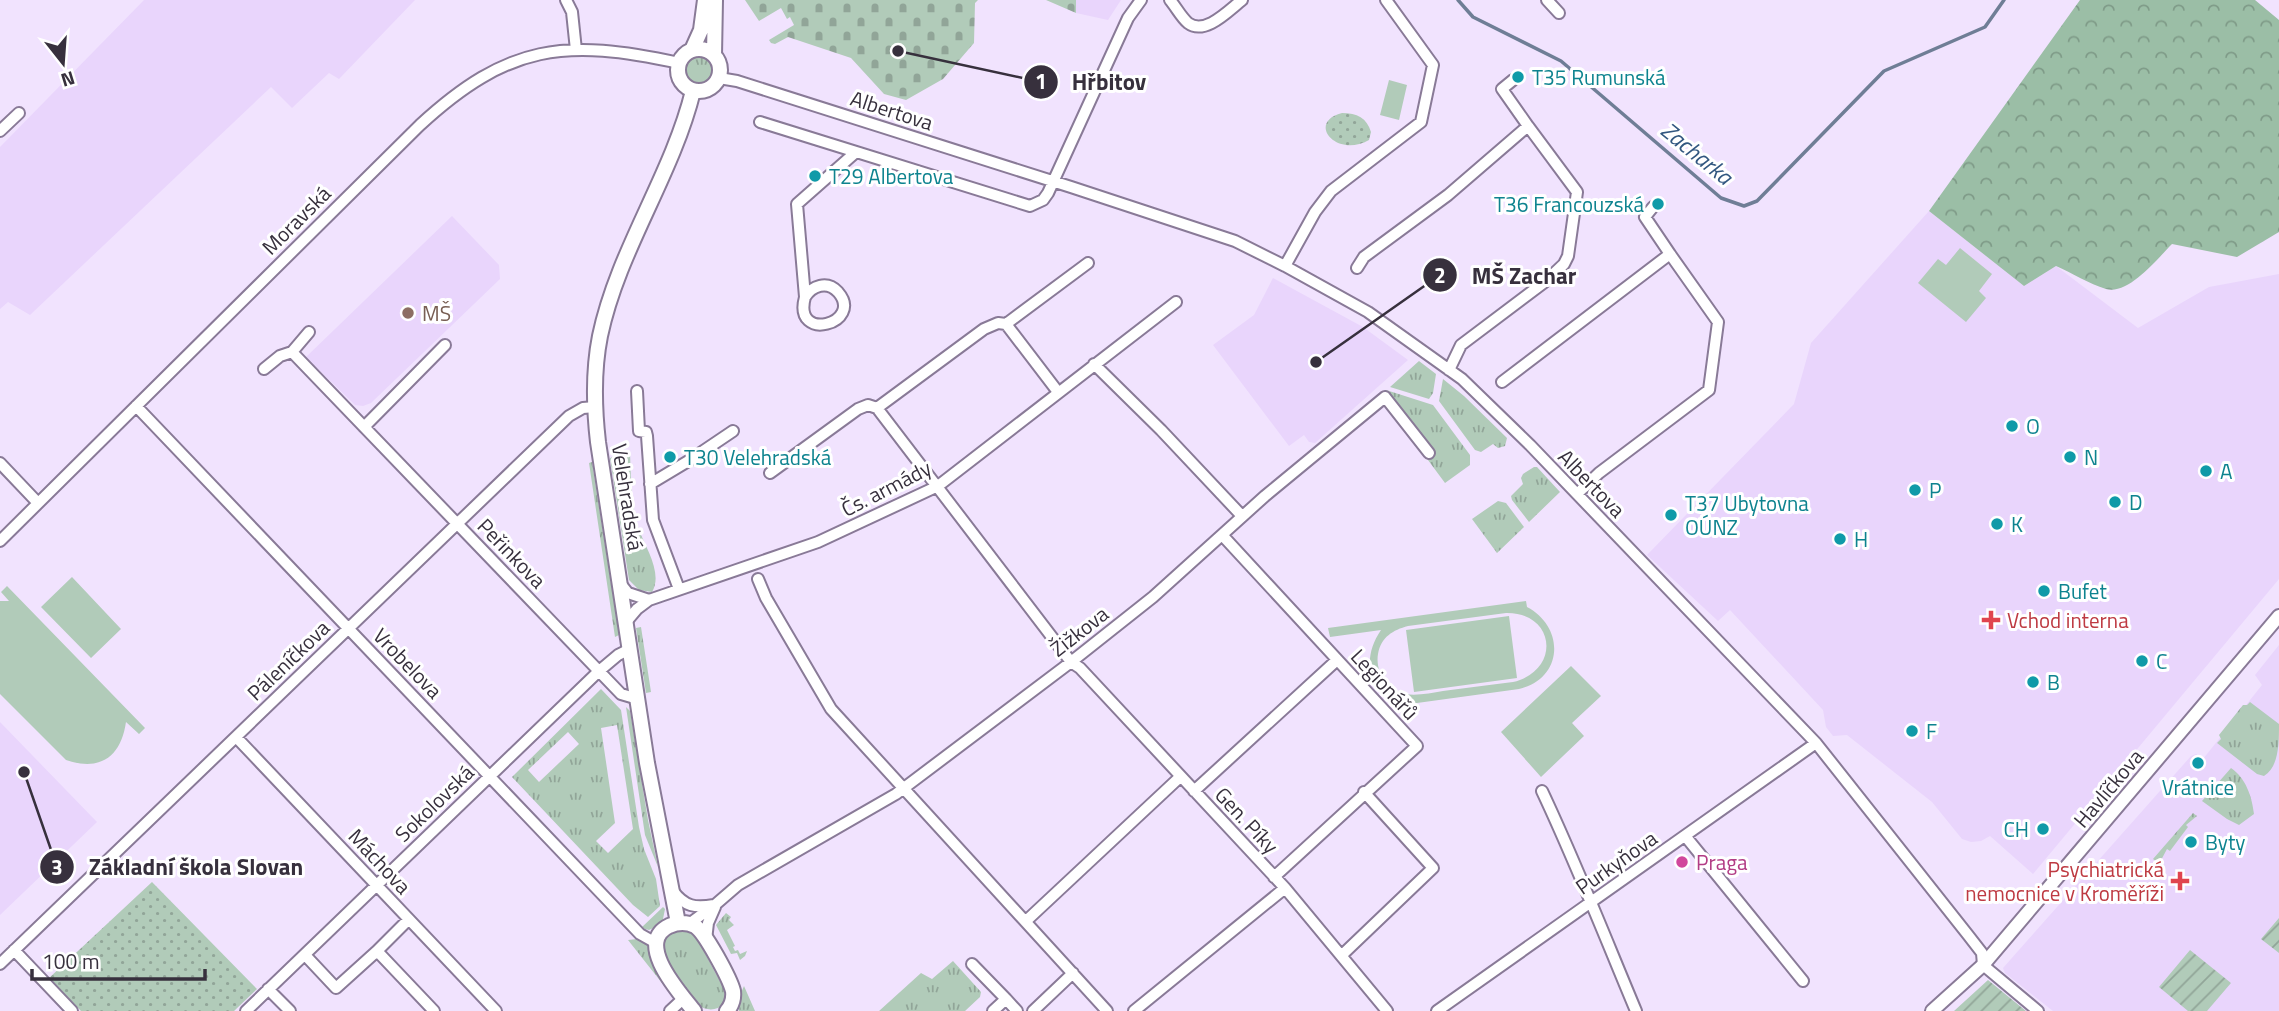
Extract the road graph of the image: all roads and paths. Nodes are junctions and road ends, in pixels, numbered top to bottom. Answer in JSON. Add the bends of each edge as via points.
{"nodes":[{"id":1,"x":566,"y":0,"type":"edge"},
{"id":2,"x":705,"y":0,"type":"edge"},
{"id":3,"x":715,"y":0,"type":"edge"},
{"id":4,"x":1141,"y":0,"type":"edge"},
{"id":5,"x":1171,"y":0,"type":"edge"},
{"id":6,"x":1242,"y":0,"type":"edge"},
{"id":7,"x":1386,"y":0,"type":"edge"},
{"id":8,"x":1547,"y":0,"type":"edge"},
{"id":9,"x":1559,"y":13,"type":"dead end"},
{"id":10,"x":576,"y":50,"type":"junction"},
{"id":11,"x":692,"y":50,"type":"junction"},
{"id":12,"x":714,"y":55,"type":"junction"},
{"id":13,"x":679,"y":63,"type":"junction"},
{"id":14,"x":719,"y":78,"type":"junction"},
{"id":15,"x":1513,"y":80,"type":"dead end"},
{"id":16,"x":693,"y":91,"type":"junction"},
{"id":17,"x":19,"y":113,"type":"dead end"},
{"id":18,"x":760,"y":122,"type":"dead end"},
{"id":19,"x":1528,"y":126,"type":"junction"},
{"id":20,"x":0,"y":131,"type":"edge"},
{"id":21,"x":856,"y":152,"type":"junction"},
{"id":22,"x":1054,"y":182,"type":"junction"},
{"id":23,"x":1653,"y":207,"type":"dead end"},
{"id":24,"x":1670,"y":254,"type":"junction"},
{"id":25,"x":1088,"y":263,"type":"dead end"},
{"id":26,"x":1285,"y":266,"type":"junction"},
{"id":27,"x":1357,"y":268,"type":"dead end"},
{"id":28,"x":805,"y":297,"type":"dead end"},
{"id":29,"x":1176,"y":302,"type":"dead end"},
{"id":30,"x":1006,"y":324,"type":"junction"},
{"id":31,"x":309,"y":332,"type":"dead end"},
{"id":32,"x":445,"y":345,"type":"dead end"},
{"id":33,"x":292,"y":352,"type":"junction"},
{"id":34,"x":1094,"y":365,"type":"junction"},
{"id":35,"x":264,"y":369,"type":"dead end"},
{"id":36,"x":1449,"y":370,"type":"junction"},
{"id":37,"x":1503,"y":382,"type":"dead end"},
{"id":38,"x":637,"y":391,"type":"dead end"},
{"id":39,"x":1058,"y":393,"type":"junction"},
{"id":40,"x":136,"y":406,"type":"junction"},
{"id":41,"x":595,"y":407,"type":"junction"},
{"id":42,"x":877,"y":408,"type":"junction"},
{"id":43,"x":364,"y":427,"type":"junction"},
{"id":44,"x":733,"y":431,"type":"dead end"},
{"id":45,"x":1429,"y":453,"type":"dead end"},
{"id":46,"x":0,"y":463,"type":"edge"},
{"id":47,"x":770,"y":473,"type":"dead end"},
{"id":48,"x":650,"y":484,"type":"junction"},
{"id":49,"x":938,"y":486,"type":"junction"},
{"id":50,"x":1577,"y":494,"type":"junction"},
{"id":51,"x":38,"y":503,"type":"junction"},
{"id":52,"x":1242,"y":516,"type":"junction"},
{"id":53,"x":457,"y":524,"type":"junction"},
{"id":54,"x":1223,"y":536,"type":"junction"},
{"id":55,"x":0,"y":541,"type":"edge"},
{"id":56,"x":758,"y":579,"type":"dead end"},
{"id":57,"x":620,"y":582,"type":"junction"},
{"id":58,"x":679,"y":589,"type":"junction"},
{"id":59,"x":649,"y":600,"type":"junction"},
{"id":60,"x":2279,"y":616,"type":"edge"},
{"id":61,"x":626,"y":622,"type":"junction"},
{"id":62,"x":348,"y":628,"type":"junction"},
{"id":63,"x":630,"y":649,"type":"junction"},
{"id":64,"x":1337,"y":660,"type":"junction"},
{"id":65,"x":1072,"y":662,"type":"junction"},
{"id":66,"x":599,"y":671,"type":"junction"},
{"id":67,"x":638,"y":699,"type":"junction"},
{"id":68,"x":236,"y":737,"type":"junction"},
{"id":69,"x":1816,"y":743,"type":"junction"},
{"id":70,"x":490,"y":776,"type":"junction"},
{"id":71,"x":1180,"y":777,"type":"junction"},
{"id":72,"x":903,"y":788,"type":"junction"},
{"id":73,"x":1542,"y":791,"type":"dead end"},
{"id":74,"x":1194,"y":792,"type":"junction"},
{"id":75,"x":1364,"y":792,"type":"junction"},
{"id":76,"x":1686,"y":836,"type":"junction"},
{"id":77,"x":1274,"y":877,"type":"junction"},
{"id":78,"x":376,"y":885,"type":"junction"},
{"id":79,"x":670,"y":886,"type":"junction"},
{"id":80,"x":1285,"y":888,"type":"junction"},
{"id":81,"x":1590,"y":903,"type":"junction"},
{"id":82,"x":716,"y":904,"type":"junction"},
{"id":83,"x":408,"y":920,"type":"junction"},
{"id":84,"x":1026,"y":921,"type":"junction"},
{"id":85,"x":684,"y":923,"type":"junction"},
{"id":86,"x":706,"y":940,"type":"junction"},
{"id":87,"x":656,"y":943,"type":"junction"},
{"id":88,"x":14,"y":950,"type":"junction"},
{"id":89,"x":377,"y":951,"type":"junction"},
{"id":90,"x":305,"y":955,"type":"junction"},
{"id":91,"x":1342,"y":955,"type":"junction"},
{"id":92,"x":0,"y":964,"type":"edge"},
{"id":93,"x":972,"y":964,"type":"dead end"},
{"id":94,"x":1983,"y":965,"type":"junction"},
{"id":95,"x":1073,"y":974,"type":"junction"},
{"id":96,"x":1803,"y":981,"type":"dead end"},
{"id":97,"x":268,"y":989,"type":"junction"},
{"id":98,"x":684,"y":998,"type":"junction"},
{"id":99,"x":1006,"y":999,"type":"junction"},
{"id":100,"x":72,"y":1011,"type":"edge"},
{"id":101,"x":246,"y":1011,"type":"edge"},
{"id":102,"x":290,"y":1011,"type":"edge"},
{"id":103,"x":434,"y":1011,"type":"edge"},
{"id":104,"x":496,"y":1011,"type":"edge"},
{"id":105,"x":670,"y":1011,"type":"edge"},
{"id":106,"x":694,"y":1011,"type":"edge"},
{"id":107,"x":727,"y":1011,"type":"edge"},
{"id":108,"x":993,"y":1011,"type":"edge"},
{"id":109,"x":1017,"y":1011,"type":"edge"},
{"id":110,"x":1032,"y":1011,"type":"edge"},
{"id":111,"x":1107,"y":1011,"type":"edge"},
{"id":112,"x":1134,"y":1011,"type":"edge"},
{"id":113,"x":1387,"y":1011,"type":"edge"},
{"id":114,"x":1437,"y":1011,"type":"edge"},
{"id":115,"x":1636,"y":1011,"type":"edge"},
{"id":116,"x":1933,"y":1011,"type":"edge"},
{"id":117,"x":2038,"y":1011,"type":"edge"}],
"edges":[{"from":1,"to":10,"type":"street","via":[[572,12]]},
{"from":2,"to":11,"type":"main road","via":[[701,30]]},
{"from":3,"to":12,"type":"main road"},
{"from":4,"to":22,"type":"street","via":[[1128,18]]},
{"from":5,"to":6,"type":"street","via":[[1188,22],[1200,27]]},
{"from":7,"to":26,"type":"street","via":[[1433,65],[1421,122],[1331,191]]},
{"from":8,"to":9,"type":"street"},
{"from":10,"to":13,"type":"street","name":"Moravská","via":[[612,50]]},
{"from":10,"to":40,"type":"street","name":"Moravská","via":[[519,59],[449,99]]},
{"from":11,"to":12,"type":"main road"},
{"from":11,"to":13,"type":"main road"},
{"from":12,"to":14,"type":"main road","via":[[720,66]]},
{"from":13,"to":16,"type":"main road","via":[[678,76]]},
{"from":14,"to":16,"type":"main road","via":[[710,89]]},
{"from":14,"to":22,"type":"street","name":"Albertova"},
{"from":15,"to":19,"type":"street","via":[[1502,89]]},
{"from":16,"to":41,"type":"main road","name":"Velehradská","via":[[674,149],[609,302],[597,357]]},
{"from":17,"to":20,"type":"street"},
{"from":18,"to":21,"type":"street"},
{"from":19,"to":27,"type":"street","via":[[1448,195],[1364,257]]},
{"from":19,"to":36,"type":"street","via":[[1577,192],[1568,256],[1546,281],[1461,345]]},
{"from":21,"to":22,"type":"street","via":[[1031,206],[1043,201]]},
{"from":21,"to":28,"type":"street","via":[[797,204]]},
{"from":22,"to":26,"type":"street","name":"Albertova","via":[[1206,231]]},
{"from":23,"to":24,"type":"street","via":[[1645,217]]},
{"from":24,"to":37,"type":"street"},
{"from":24,"to":50,"type":"street","via":[[1718,321],[1709,390]]},
{"from":25,"to":30,"type":"street"},
{"from":26,"to":36,"type":"street","name":"Albertova","via":[[1368,312]]},
{"from":29,"to":34,"type":"street","name":"Čs. armády"},
{"from":30,"to":39,"type":"street"},
{"from":30,"to":42,"type":"street","via":[[984,329]]},
{"from":31,"to":33,"type":"street"},
{"from":32,"to":43,"type":"street"},
{"from":33,"to":35,"type":"street"},
{"from":33,"to":43,"type":"street","name":"Peřinkova"},
{"from":34,"to":39,"type":"street","name":"Čs. armády"},
{"from":34,"to":52,"type":"street"},
{"from":36,"to":50,"type":"street","name":"Albertova"},
{"from":38,"to":48,"type":"street","via":[[639,431],[648,436]]},
{"from":39,"to":49,"type":"street","name":"Čs. armády"},
{"from":40,"to":51,"type":"street","name":"Moravská"},
{"from":40,"to":62,"type":"street","name":"Vrobelova"},
{"from":41,"to":53,"type":"street","name":"Páleníčkova","via":[[569,416]]},
{"from":41,"to":57,"type":"main road","name":"Velehradská"},
{"from":42,"to":47,"type":"street","via":[[867,405],[858,410]]},
{"from":42,"to":49,"type":"street","name":"Gen. Píky"},
{"from":43,"to":53,"type":"street","name":"Peřinkova"},
{"from":44,"to":48,"type":"street"},
{"from":45,"to":52,"type":"street","name":"Žižkova","via":[[1385,397]]},
{"from":46,"to":51,"type":"street"},
{"from":48,"to":58,"type":"street","via":[[653,520]]},
{"from":49,"to":58,"type":"street","name":"Čs. armády","via":[[818,542]]},
{"from":49,"to":65,"type":"street","name":"Gen. Píky"},
{"from":50,"to":69,"type":"street","name":"Albertova"},
{"from":51,"to":55,"type":"street","name":"Moravská"},
{"from":52,"to":54,"type":"street","name":"Žižkova"},
{"from":53,"to":62,"type":"street","name":"Páleníčkova"},
{"from":53,"to":66,"type":"street","name":"Peřinkova"},
{"from":54,"to":64,"type":"street","name":"Legionářů"},
{"from":54,"to":65,"type":"street","name":"Žižkova"},
{"from":56,"to":72,"type":"street","via":[[831,709]]},
{"from":57,"to":59,"type":"street","via":[[628,593]]},
{"from":57,"to":61,"type":"main road","name":"Velehradská"},
{"from":58,"to":59,"type":"street","name":"Čs. armády"},
{"from":59,"to":61,"type":"street"},
{"from":60,"to":94,"type":"street","name":"Havlíčkova"},
{"from":61,"to":63,"type":"main road","name":"Velehradská"},
{"from":62,"to":68,"type":"street","name":"Páleníčkova"},
{"from":62,"to":70,"type":"street","name":"Vrobelova"},
{"from":63,"to":66,"type":"street","name":"Sokolovská"},
{"from":63,"to":67,"type":"main road","name":"Velehradská"},
{"from":64,"to":74,"type":"street"},
{"from":64,"to":75,"type":"street","name":"Legionářů","via":[[1417,746]]},
{"from":65,"to":71,"type":"street","name":"Gen. Píky"},
{"from":65,"to":72,"type":"street","name":"Žižkova"},
{"from":66,"to":67,"type":"street","name":"Peřinkova","via":[[621,694]]},
{"from":66,"to":70,"type":"street","name":"Sokolovská"},
{"from":67,"to":79,"type":"main road","name":"Velehradská"},
{"from":68,"to":78,"type":"street","name":"Máchova"},
{"from":68,"to":88,"type":"street","name":"Páleníčkova"},
{"from":69,"to":76,"type":"street","name":"Purkyňova"},
{"from":69,"to":94,"type":"street","name":"Albertova","via":[[1982,954]]},
{"from":70,"to":78,"type":"street","name":"Sokolovská"},
{"from":70,"to":87,"type":"street","name":"Vrobelova","via":[[640,934]]},
{"from":71,"to":74,"type":"street","name":"Gen. Píky"},
{"from":71,"to":84,"type":"street"},
{"from":72,"to":82,"type":"street","name":"Žižkova","via":[[738,885]]},
{"from":72,"to":84,"type":"street"},
{"from":73,"to":81,"type":"street"},
{"from":74,"to":77,"type":"street","name":"Gen. Píky"},
{"from":75,"to":77,"type":"street","name":"Legionářů"},
{"from":75,"to":91,"type":"street","via":[[1433,867]]},
{"from":76,"to":81,"type":"street","name":"Purkyňova"},
{"from":76,"to":96,"type":"street"},
{"from":77,"to":80,"type":"street","name":"Gen. Píky"},
{"from":78,"to":83,"type":"street","name":"Máchova"},
{"from":78,"to":90,"type":"street","name":"Sokolovská"},
{"from":79,"to":82,"type":"street","via":[[688,905]]},
{"from":79,"to":85,"type":"main road","name":"Velehradská"},
{"from":80,"to":91,"type":"street","name":"Gen. Píky"},
{"from":80,"to":112,"type":"street"},
{"from":81,"to":114,"type":"street","name":"Purkyňova"},
{"from":81,"to":115,"type":"street"},
{"from":82,"to":85,"type":"street","name":"Žižkova"},
{"from":82,"to":86,"type":"street"},
{"from":83,"to":89,"type":"street"},
{"from":83,"to":104,"type":"street","name":"Máchova"},
{"from":84,"to":95,"type":"street"},
{"from":85,"to":86,"type":"main road","via":[[699,929]]},
{"from":85,"to":87,"type":"main road","via":[[665,929]]},
{"from":86,"to":107,"type":"main road","via":[[732,987],[733,1001]]},
{"from":87,"to":98,"type":"main road","via":[[660,964]]},
{"from":88,"to":92,"type":"street","name":"Páleníčkova"},
{"from":88,"to":100,"type":"street"},
{"from":89,"to":90,"type":"street","via":[[337,988]]},
{"from":89,"to":103,"type":"street"},
{"from":90,"to":97,"type":"street","name":"Sokolovská"},
{"from":91,"to":113,"type":"street","name":"Gen. Píky"},
{"from":93,"to":99,"type":"street"},
{"from":94,"to":116,"type":"street","name":"Havlíčkova"},
{"from":94,"to":117,"type":"street"},
{"from":95,"to":110,"type":"street"},
{"from":95,"to":111,"type":"street"},
{"from":97,"to":101,"type":"street","name":"Sokolovská"},
{"from":97,"to":102,"type":"street"},
{"from":98,"to":105,"type":"street"},
{"from":98,"to":106,"type":"main road"},
{"from":99,"to":108,"type":"street"},
{"from":99,"to":109,"type":"street"}]}
